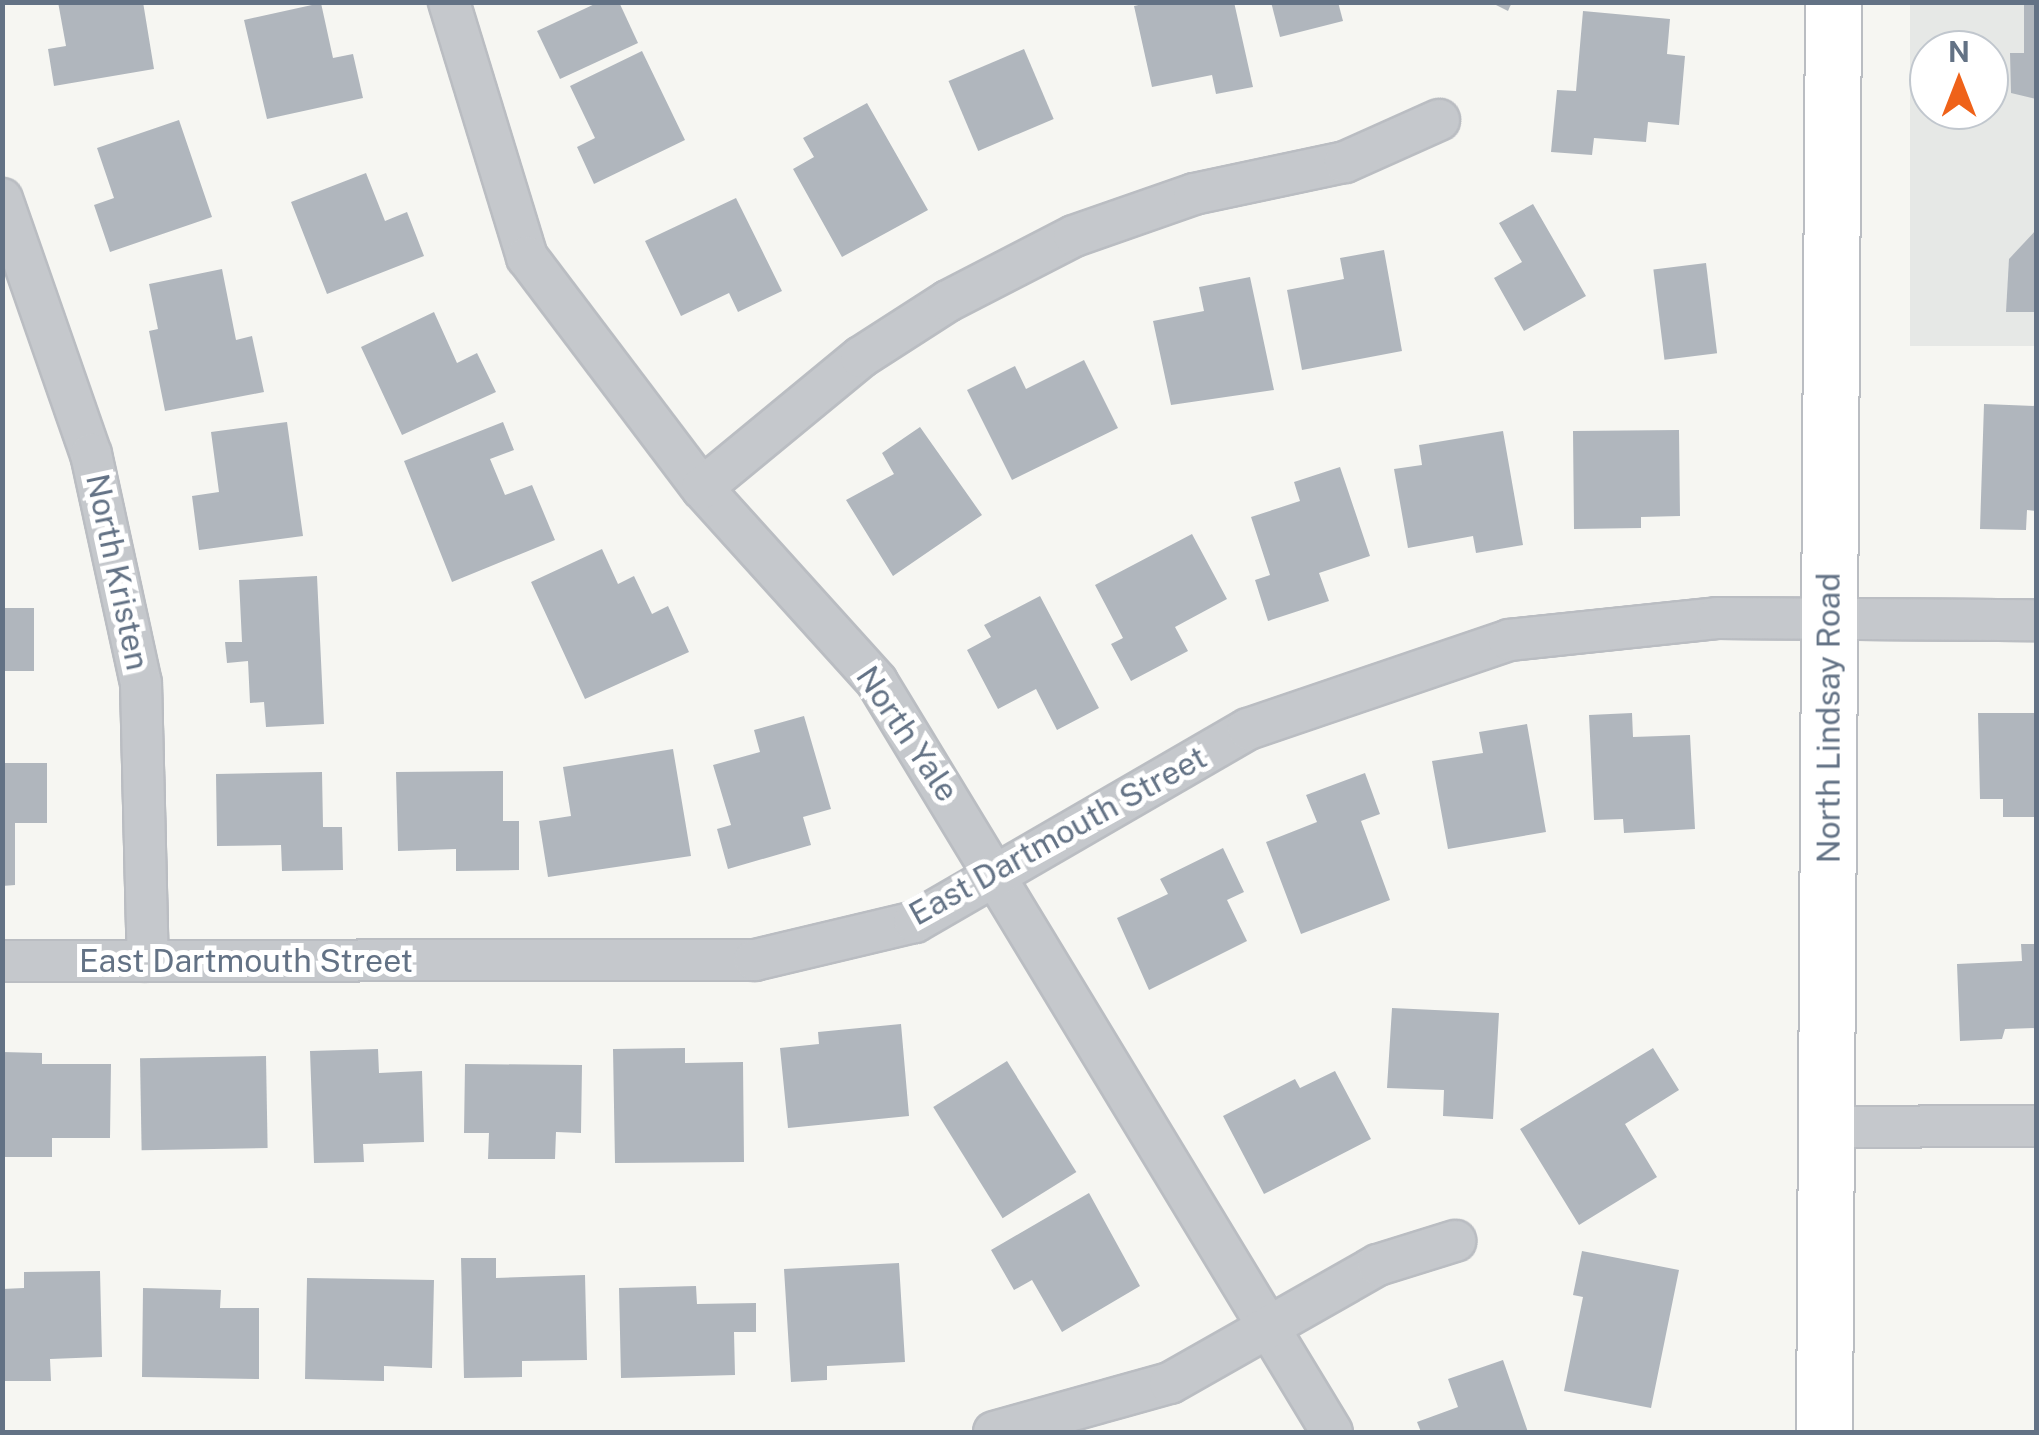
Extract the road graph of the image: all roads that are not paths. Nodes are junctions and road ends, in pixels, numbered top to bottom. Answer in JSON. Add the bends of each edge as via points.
{"nodes":[{"id":1,"x":449,"y":2,"type":"edge"},
{"id":2,"x":1833,"y":2,"type":"edge"},
{"id":3,"x":1438,"y":120,"type":"dead end"},
{"id":4,"x":2,"y":199,"type":"edge"},
{"id":5,"x":702,"y":488,"type":"junction"},
{"id":6,"x":2036,"y":620,"type":"edge"},
{"id":7,"x":1829,"y":621,"type":"junction"},
{"id":8,"x":999,"y":873,"type":"junction"},
{"id":9,"x":148,"y":960,"type":"junction"},
{"id":10,"x":2,"y":961,"type":"edge"},
{"id":11,"x":2036,"y":1126,"type":"edge"},
{"id":12,"x":1826,"y":1127,"type":"junction"},
{"id":13,"x":1455,"y":1241,"type":"dead end"},
{"id":14,"x":1270,"y":1328,"type":"junction"},
{"id":15,"x":994,"y":1432,"type":"edge"},
{"id":16,"x":1332,"y":1432,"type":"edge"},
{"id":17,"x":1824,"y":1432,"type":"edge"}],
"edges":[{"from":1,"to":5,"type":"street","name":"North Yale","via":[[527,257]]},
{"from":2,"to":7,"type":"main road","name":"North Lindsay Road"},
{"from":3,"to":5,"type":"street","via":[[1344,162],[1194,194],[1074,236],[948,301],[861,357]]},
{"from":4,"to":9,"type":"street","name":"North Kristen","via":[[92,454],[141,682]]},
{"from":5,"to":8,"type":"street","name":"North Yale","via":[[877,682]]},
{"from":6,"to":7,"type":"street","name":"East Dartmouth Street"},
{"from":7,"to":8,"type":"street","name":"East Dartmouth Street","via":[[1718,618],[1509,640],[1248,729]]},
{"from":7,"to":12,"type":"main road","name":"North Lindsay Road"},
{"from":8,"to":9,"type":"street","name":"East Dartmouth Street","via":[[915,922],[755,960]]},
{"from":8,"to":14,"type":"street","name":"North Yale"},
{"from":9,"to":10,"type":"street","name":"East Dartmouth Street"},
{"from":11,"to":12,"type":"street"},
{"from":12,"to":17,"type":"main road","name":"North Lindsay Road"},
{"from":13,"to":14,"type":"street","via":[[1378,1265]]},
{"from":14,"to":15,"type":"street","via":[[1170,1384]]},
{"from":14,"to":16,"type":"street","name":"North Yale"}]}
